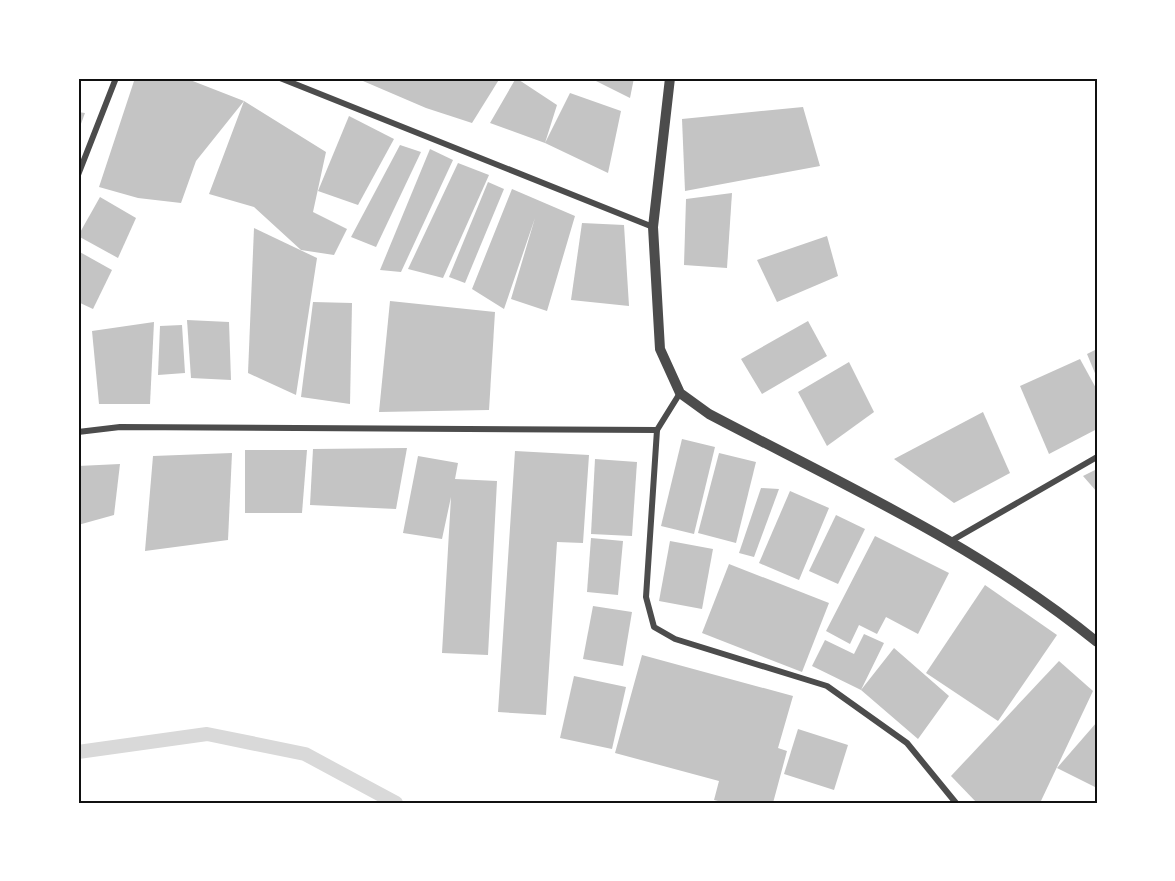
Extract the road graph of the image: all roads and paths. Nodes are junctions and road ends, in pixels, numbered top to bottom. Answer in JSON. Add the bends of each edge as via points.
{"nodes":[{"id":1,"x":116,"y":78,"type":"edge"},
{"id":2,"x":280,"y":78,"type":"edge"},
{"id":3,"x":670,"y":78,"type":"edge"},
{"id":4,"x":78,"y":175,"type":"edge"},
{"id":5,"x":653,"y":228,"type":"junction"},
{"id":6,"x":680,"y":393,"type":"junction"},
{"id":7,"x":657,"y":430,"type":"junction"},
{"id":8,"x":78,"y":432,"type":"edge"},
{"id":9,"x":1097,"y":457,"type":"edge"},
{"id":10,"x":951,"y":541,"type":"junction"},
{"id":11,"x":1097,"y":642,"type":"edge"},
{"id":12,"x":956,"y":803,"type":"edge"}],
"edges":[{"from":1,"to":4,"type":"street"},
{"from":2,"to":5,"type":"street"},
{"from":3,"to":5,"type":"street"},
{"from":5,"to":6,"type":"street","via":[[660,349]]},
{"from":6,"to":7,"type":"street"},
{"from":6,"to":10,"type":"street","via":[[710,414]]},
{"from":7,"to":8,"type":"street","via":[[120,428]]},
{"from":7,"to":12,"type":"street","via":[[646,597],[654,627],[675,639],[827,686],[907,744]]},
{"from":9,"to":10,"type":"street"},
{"from":10,"to":11,"type":"street","via":[[1055,608]]}]}
